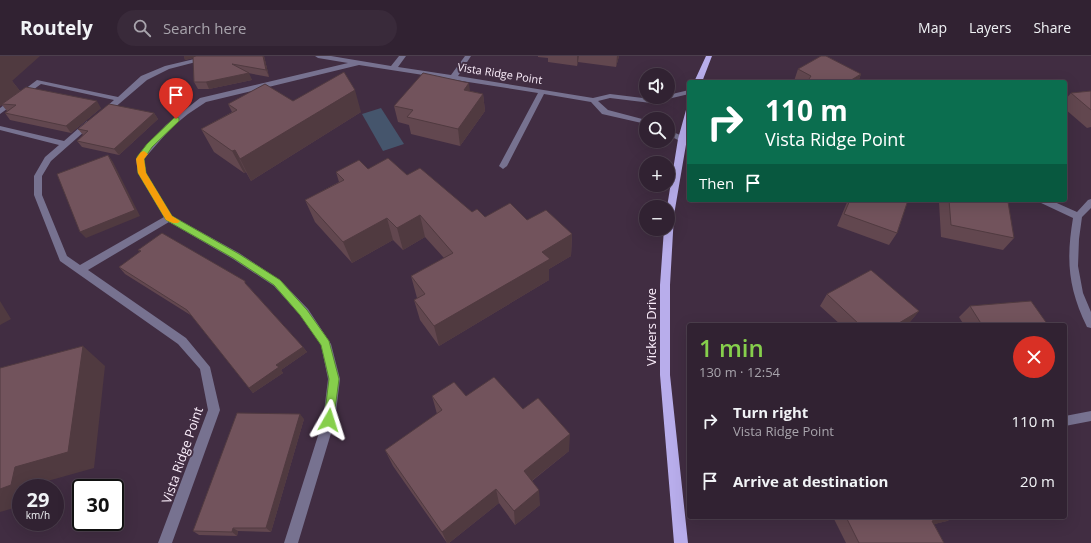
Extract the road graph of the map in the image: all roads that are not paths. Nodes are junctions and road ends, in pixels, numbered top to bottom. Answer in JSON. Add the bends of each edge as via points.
{"nodes":[{"id":1,"x":216,"y":56,"type":"edge"},
{"id":2,"x":323,"y":56,"type":"edge"},
{"id":3,"x":403,"y":56,"type":"edge"},
{"id":4,"x":468,"y":56,"type":"edge"},
{"id":5,"x":709,"y":56,"type":"edge"},
{"id":6,"x":357,"y":63,"type":"junction"},
{"id":7,"x":394,"y":67,"type":"junction"},
{"id":8,"x":453,"y":78,"type":"junction"},
{"id":9,"x":699,"y":80,"type":"edge"},
{"id":10,"x":542,"y":92,"type":"junction"},
{"id":11,"x":687,"y":92,"type":"edge"},
{"id":12,"x":675,"y":95,"type":"edge"},
{"id":13,"x":119,"y":99,"type":"junction"},
{"id":14,"x":639,"y":99,"type":"edge"},
{"id":15,"x":593,"y":100,"type":"junction"},
{"id":16,"x":0,"y":112,"type":"edge"},
{"id":17,"x":639,"y":120,"type":"edge"},
{"id":18,"x":687,"y":120,"type":"edge"},
{"id":19,"x":0,"y":128,"type":"edge"},
{"id":20,"x":675,"y":136,"type":"edge"},
{"id":21,"x":682,"y":139,"type":"junction"},
{"id":22,"x":66,"y":144,"type":"junction"},
{"id":23,"x":503,"y":166,"type":"dead end"},
{"id":24,"x":1046,"y":202,"type":"edge"},
{"id":25,"x":1091,"y":202,"type":"edge"},
{"id":26,"x":1078,"y":216,"type":"junction"},
{"id":27,"x":169,"y":218,"type":"junction"},
{"id":28,"x":80,"y":270,"type":"junction"},
{"id":29,"x":1091,"y":324,"type":"edge"},
{"id":30,"x":1091,"y":416,"type":"edge"},
{"id":31,"x":1067,"y":421,"type":"edge"},
{"id":32,"x":165,"y":543,"type":"edge"},
{"id":33,"x":291,"y":543,"type":"edge"},
{"id":34,"x":681,"y":543,"type":"edge"}],
"edges":[{"from":1,"to":13,"type":"street","name":"Vista Ridge Point","via":[[167,67],[144,78]]},
{"from":2,"to":6,"type":"street","name":"Vista Ridge Point"},
{"from":3,"to":7,"type":"street"},
{"from":4,"to":8,"type":"street"},
{"from":5,"to":9,"type":"main road"},
{"from":6,"to":7,"type":"street","name":"Vista Ridge Point"},
{"from":6,"to":27,"type":"street","name":"Vista Ridge Point","via":[[223,94],[203,100],[185,110],[140,159],[142,173]]},
{"from":7,"to":8,"type":"street","name":"Vista Ridge Point"},
{"from":8,"to":10,"type":"street","name":"Vista Ridge Point"},
{"from":10,"to":15,"type":"street","name":"Vista Ridge Point"},
{"from":10,"to":23,"type":"street"},
{"from":11,"to":12,"type":"street","name":"Vista Ridge Point"},
{"from":13,"to":16,"type":"street","via":[[40,82]]},
{"from":13,"to":22,"type":"street","name":"Vista Ridge Point"},
{"from":14,"to":15,"type":"street","name":"Vista Ridge Point","via":[[610,96]]},
{"from":15,"to":17,"type":"street","via":[[605,112]]},
{"from":18,"to":21,"type":"main road","name":"Vickers Drive"},
{"from":19,"to":22,"type":"street"},
{"from":20,"to":21,"type":"street"},
{"from":21,"to":34,"type":"main road","name":"Vickers Drive","via":[[670,215],[665,285],[665,375]]},
{"from":22,"to":28,"type":"street","name":"Vista Ridge Point","via":[[48,158],[38,176],[38,195],[63,258]]},
{"from":24,"to":26,"type":"street"},
{"from":25,"to":26,"type":"street"},
{"from":26,"to":29,"type":"street","via":[[1073,266],[1078,293]]},
{"from":27,"to":28,"type":"street"},
{"from":27,"to":33,"type":"street","name":"Vista Ridge Point","via":[[277,283],[304,312],[326,344],[334,379],[329,420]]},
{"from":28,"to":32,"type":"street","name":"Vista Ridge Point","via":[[182,341],[205,367],[214,410]]},
{"from":30,"to":31,"type":"street"}]}
